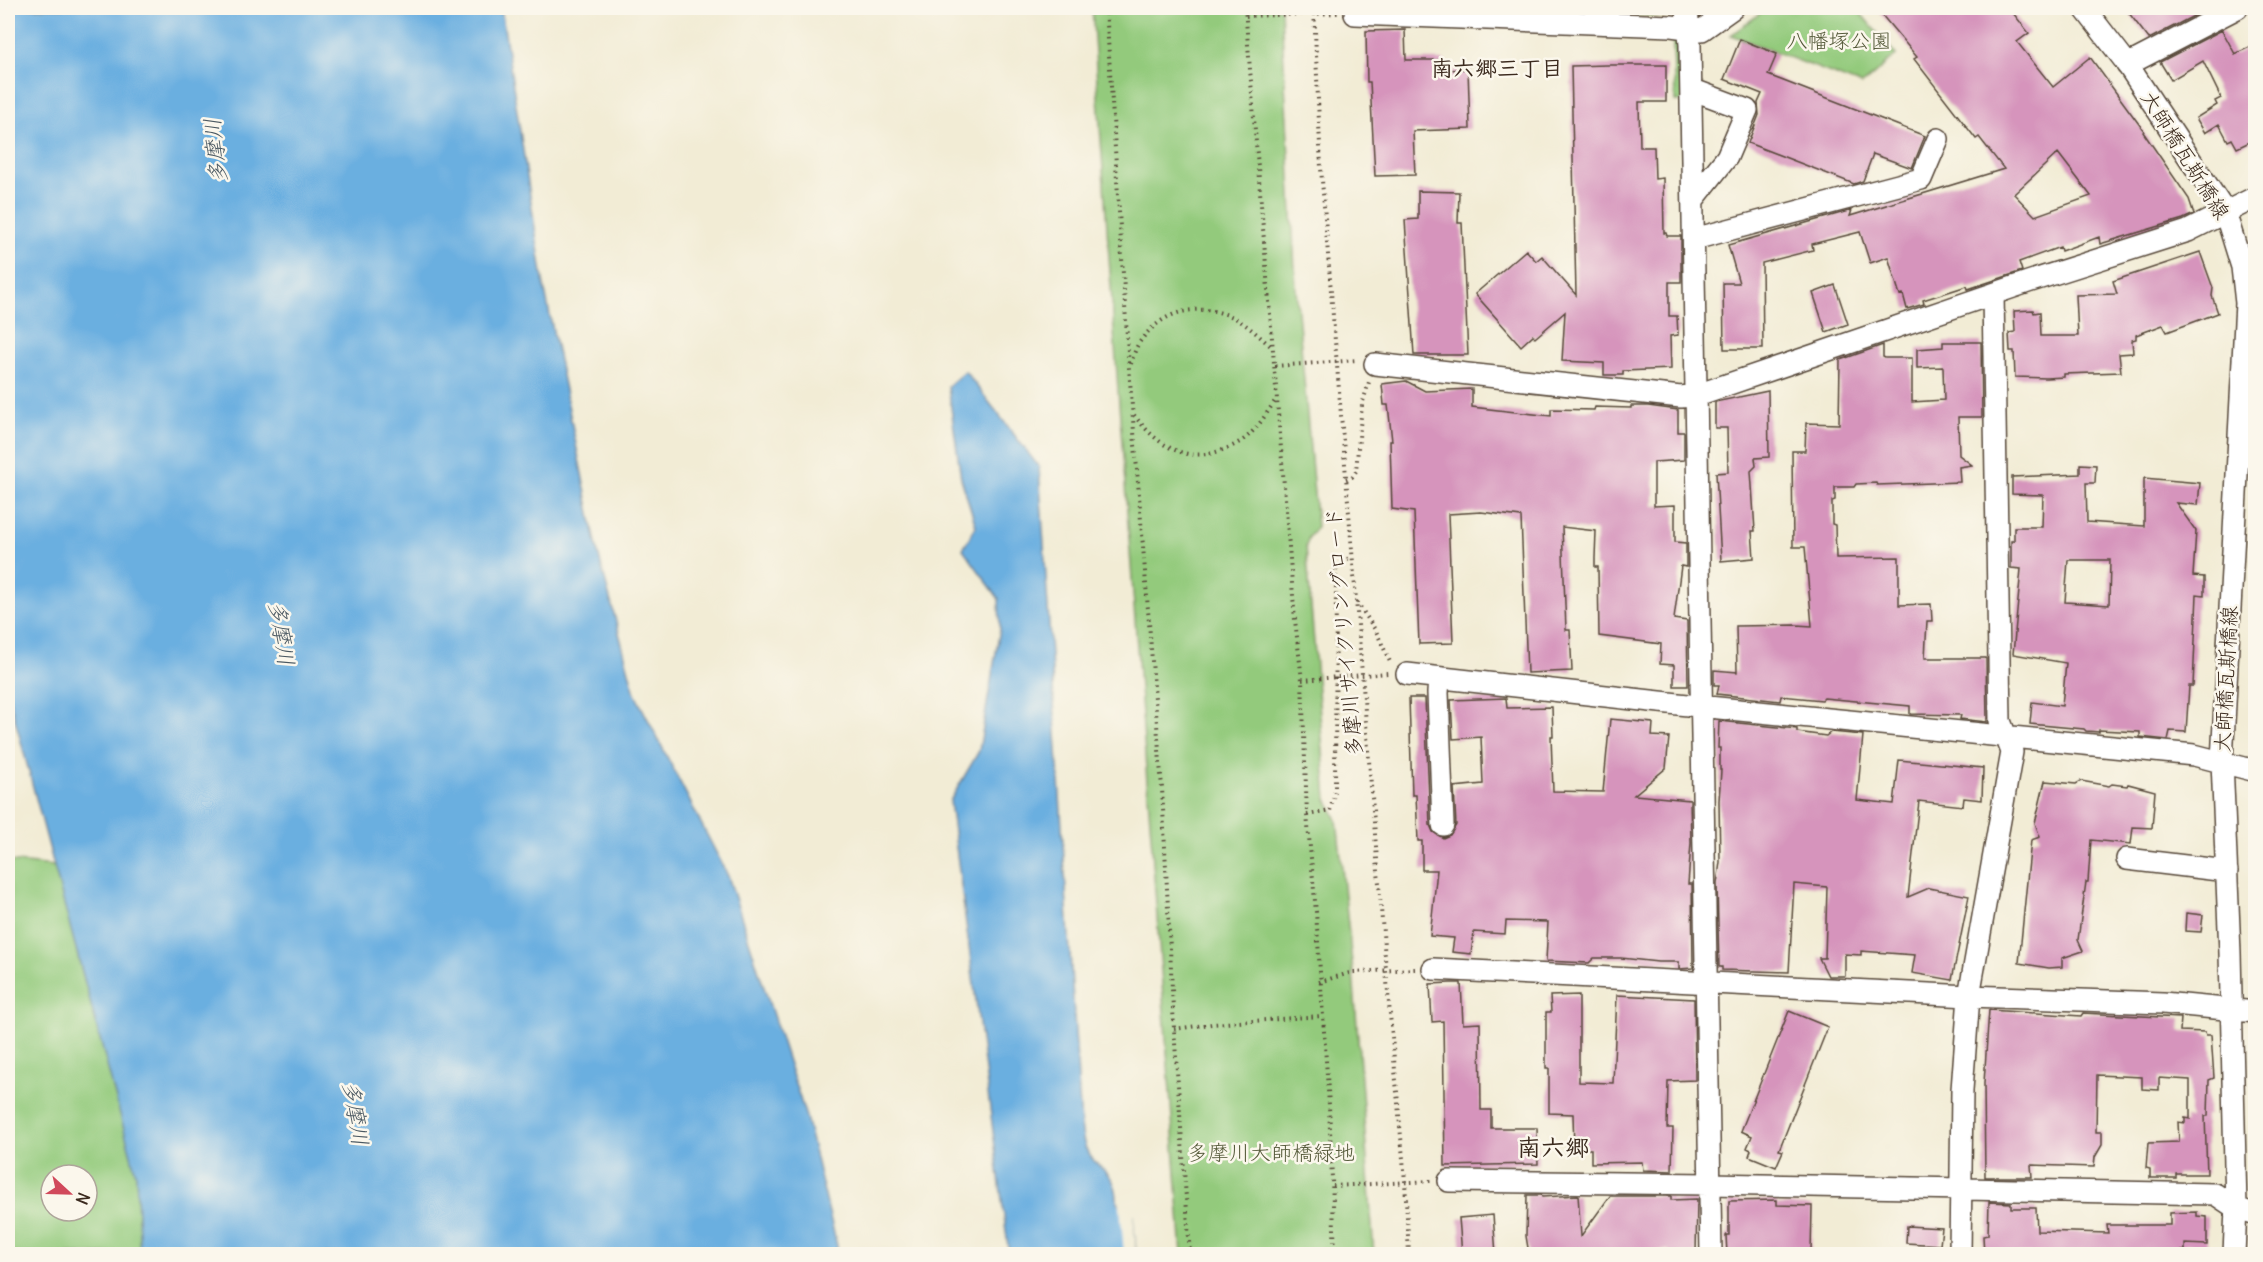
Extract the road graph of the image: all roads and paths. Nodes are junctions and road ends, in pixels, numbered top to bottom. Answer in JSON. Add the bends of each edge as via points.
{"nodes":[{"id":1,"x":1106,"y":8,"type":"edge"},
{"id":2,"x":1245,"y":8,"type":"edge"},
{"id":3,"x":1314,"y":8,"type":"edge"},
{"id":4,"x":1687,"y":8,"type":"edge"},
{"id":5,"x":1733,"y":8,"type":"edge"},
{"id":6,"x":2084,"y":8,"type":"edge"},
{"id":7,"x":2237,"y":8,"type":"edge"},
{"id":8,"x":1314,"y":14,"type":"junction"},
{"id":9,"x":1347,"y":14,"type":"joint"},
{"id":10,"x":1246,"y":16,"type":"junction"},
{"id":11,"x":1690,"y":29,"type":"junction"},
{"id":12,"x":2127,"y":64,"type":"junction"},
{"id":13,"x":1691,"y":89,"type":"junction"},
{"id":14,"x":1938,"y":139,"type":"dead end"},
{"id":15,"x":2256,"y":197,"type":"edge"},
{"id":16,"x":1693,"y":200,"type":"junction"},
{"id":17,"x":2225,"y":212,"type":"junction"},
{"id":18,"x":1694,"y":239,"type":"junction"},
{"id":19,"x":1993,"y":294,"type":"junction"},
{"id":20,"x":1274,"y":349,"type":"junction"},
{"id":21,"x":1347,"y":361,"type":"dead end"},
{"id":22,"x":1337,"y":362,"type":"junction"},
{"id":23,"x":1375,"y":364,"type":"joint"},
{"id":24,"x":1275,"y":366,"type":"junction"},
{"id":25,"x":1129,"y":368,"type":"junction"},
{"id":26,"x":2249,"y":382,"type":"edge"},
{"id":27,"x":1697,"y":395,"type":"junction"},
{"id":28,"x":1278,"y":398,"type":"junction"},
{"id":29,"x":1134,"y":415,"type":"junction"},
{"id":30,"x":1346,"y":479,"type":"junction"},
{"id":31,"x":1352,"y":557,"type":"junction"},
{"id":32,"x":1357,"y":602,"type":"junction"},
{"id":33,"x":1397,"y":672,"type":"junction"},
{"id":34,"x":1362,"y":675,"type":"junction"},
{"id":35,"x":1337,"y":677,"type":"junction"},
{"id":36,"x":1439,"y":678,"type":"junction"},
{"id":37,"x":1302,"y":680,"type":"junction"},
{"id":38,"x":1702,"y":707,"type":"junction"},
{"id":39,"x":2007,"y":736,"type":"junction"},
{"id":40,"x":2222,"y":761,"type":"junction"},
{"id":41,"x":2256,"y":771,"type":"edge"},
{"id":42,"x":1307,"y":815,"type":"junction"},
{"id":43,"x":1443,"y":825,"type":"dead end"},
{"id":44,"x":2127,"y":859,"type":"dead end"},
{"id":45,"x":2227,"y":871,"type":"junction"},
{"id":46,"x":1424,"y":969,"type":"joint"},
{"id":47,"x":1386,"y":970,"type":"junction"},
{"id":48,"x":1319,"y":982,"type":"junction"},
{"id":49,"x":1706,"y":982,"type":"junction"},
{"id":50,"x":1969,"y":996,"type":"junction"},
{"id":51,"x":2231,"y":1010,"type":"junction"},
{"id":52,"x":2256,"y":1012,"type":"edge"},
{"id":53,"x":1322,"y":1016,"type":"junction"},
{"id":54,"x":1174,"y":1029,"type":"junction"},
{"id":55,"x":1405,"y":1181,"type":"junction"},
{"id":56,"x":1440,"y":1181,"type":"joint"},
{"id":57,"x":1710,"y":1184,"type":"junction"},
{"id":58,"x":1333,"y":1186,"type":"junction"},
{"id":59,"x":1963,"y":1190,"type":"junction"},
{"id":60,"x":2246,"y":1212,"type":"edge"},
{"id":61,"x":1190,"y":1254,"type":"edge"},
{"id":62,"x":1335,"y":1254,"type":"edge"},
{"id":63,"x":1409,"y":1254,"type":"edge"},
{"id":64,"x":1712,"y":1254,"type":"edge"},
{"id":65,"x":1960,"y":1254,"type":"edge"},
{"id":66,"x":2234,"y":1254,"type":"edge"}],
"edges":[{"from":1,"to":25,"type":"path"},
{"from":2,"to":10,"type":"path"},
{"from":3,"to":8,"type":"path","name":"多摩川サイクリングロード"},
{"from":4,"to":11,"type":"street"},
{"from":5,"to":11,"type":"street","via":[[1702,30]]},
{"from":6,"to":12,"type":"street","name":"大師橋瓦斯橋線"},
{"from":7,"to":12,"type":"street"},
{"from":8,"to":9,"type":"path"},
{"from":8,"to":10,"type":"path"},
{"from":8,"to":22,"type":"path","name":"多摩川サイクリングロード","via":[[1321,168]]},
{"from":9,"to":11,"type":"street"},
{"from":10,"to":20,"type":"path"},
{"from":11,"to":13,"type":"street"},
{"from":12,"to":17,"type":"street","name":"大師橋瓦斯橋線"},
{"from":13,"to":16,"type":"street"},
{"from":13,"to":16,"type":"street","via":[[1747,110],[1727,157]]},
{"from":14,"to":18,"type":"street","via":[[1921,178]]},
{"from":15,"to":17,"type":"street"},
{"from":16,"to":18,"type":"street"},
{"from":17,"to":19,"type":"street","via":[[2188,231]]},
{"from":17,"to":26,"type":"street","name":"大師橋瓦斯橋線","via":[[2242,267]]},
{"from":18,"to":27,"type":"street"},
{"from":19,"to":27,"type":"street"},
{"from":19,"to":39,"type":"street","via":[[2000,721]]},
{"from":20,"to":24,"type":"path"},
{"from":20,"to":25,"type":"path","via":[[1235,318],[1209,309],[1180,310],[1155,325],[1138,344]]},
{"from":21,"to":22,"type":"path"},
{"from":22,"to":24,"type":"path"},
{"from":22,"to":30,"type":"path","name":"多摩川サイクリングロード"},
{"from":23,"to":27,"type":"street","via":[[1681,397]]},
{"from":23,"to":30,"type":"path","via":[[1362,405],[1356,471]]},
{"from":24,"to":28,"type":"path"},
{"from":25,"to":29,"type":"path"},
{"from":26,"to":40,"type":"street","name":"大師橋瓦斯橋線"},
{"from":27,"to":38,"type":"street"},
{"from":28,"to":29,"type":"path","via":[[1248,436],[1226,449],[1201,456],[1162,444]]},
{"from":28,"to":37,"type":"path"},
{"from":29,"to":54,"type":"path","via":[[1162,788]]},
{"from":30,"to":31,"type":"path","name":"多摩川サイクリングロード"},
{"from":31,"to":32,"type":"path","name":"多摩川サイクリングロード"},
{"from":31,"to":35,"type":"path","via":[[1338,563],[1336,571]]},
{"from":32,"to":33,"type":"path"},
{"from":32,"to":34,"type":"path","name":"多摩川サイクリングロード"},
{"from":33,"to":34,"type":"path"},
{"from":33,"to":36,"type":"street"},
{"from":34,"to":35,"type":"path"},
{"from":34,"to":47,"type":"path","name":"多摩川サイクリングロード"},
{"from":35,"to":37,"type":"path"},
{"from":35,"to":42,"type":"path","via":[[1332,808],[1329,812]]},
{"from":36,"to":38,"type":"street"},
{"from":36,"to":43,"type":"street"},
{"from":37,"to":42,"type":"path"},
{"from":38,"to":39,"type":"street"},
{"from":38,"to":49,"type":"street"},
{"from":39,"to":40,"type":"street"},
{"from":39,"to":50,"type":"street","via":[[2012,752]]},
{"from":40,"to":41,"type":"street"},
{"from":40,"to":45,"type":"street","name":"大師橋瓦斯橋線"},
{"from":42,"to":48,"type":"path"},
{"from":44,"to":45,"type":"street"},
{"from":45,"to":51,"type":"street","name":"大師橋瓦斯橋線"},
{"from":46,"to":47,"type":"path"},
{"from":46,"to":49,"type":"street"},
{"from":47,"to":48,"type":"path","via":[[1353,972]]},
{"from":47,"to":55,"type":"path","name":"多摩川サイクリングロード"},
{"from":48,"to":53,"type":"path"},
{"from":49,"to":50,"type":"street"},
{"from":49,"to":57,"type":"street"},
{"from":50,"to":51,"type":"street"},
{"from":50,"to":59,"type":"street","via":[[1962,1090]]},
{"from":51,"to":52,"type":"street"},
{"from":51,"to":60,"type":"street","name":"大師橋瓦斯橋線"},
{"from":53,"to":54,"type":"path"},
{"from":53,"to":58,"type":"path"},
{"from":54,"to":61,"type":"path"},
{"from":55,"to":56,"type":"path"},
{"from":55,"to":58,"type":"path"},
{"from":55,"to":63,"type":"path","name":"多摩川サイクリングロード"},
{"from":56,"to":57,"type":"street"},
{"from":57,"to":59,"type":"street"},
{"from":57,"to":64,"type":"street"},
{"from":58,"to":62,"type":"path"},
{"from":59,"to":60,"type":"street","via":[[2215,1194]]},
{"from":59,"to":65,"type":"street"},
{"from":60,"to":66,"type":"street","name":"大師橋瓦斯橋線"}]}
